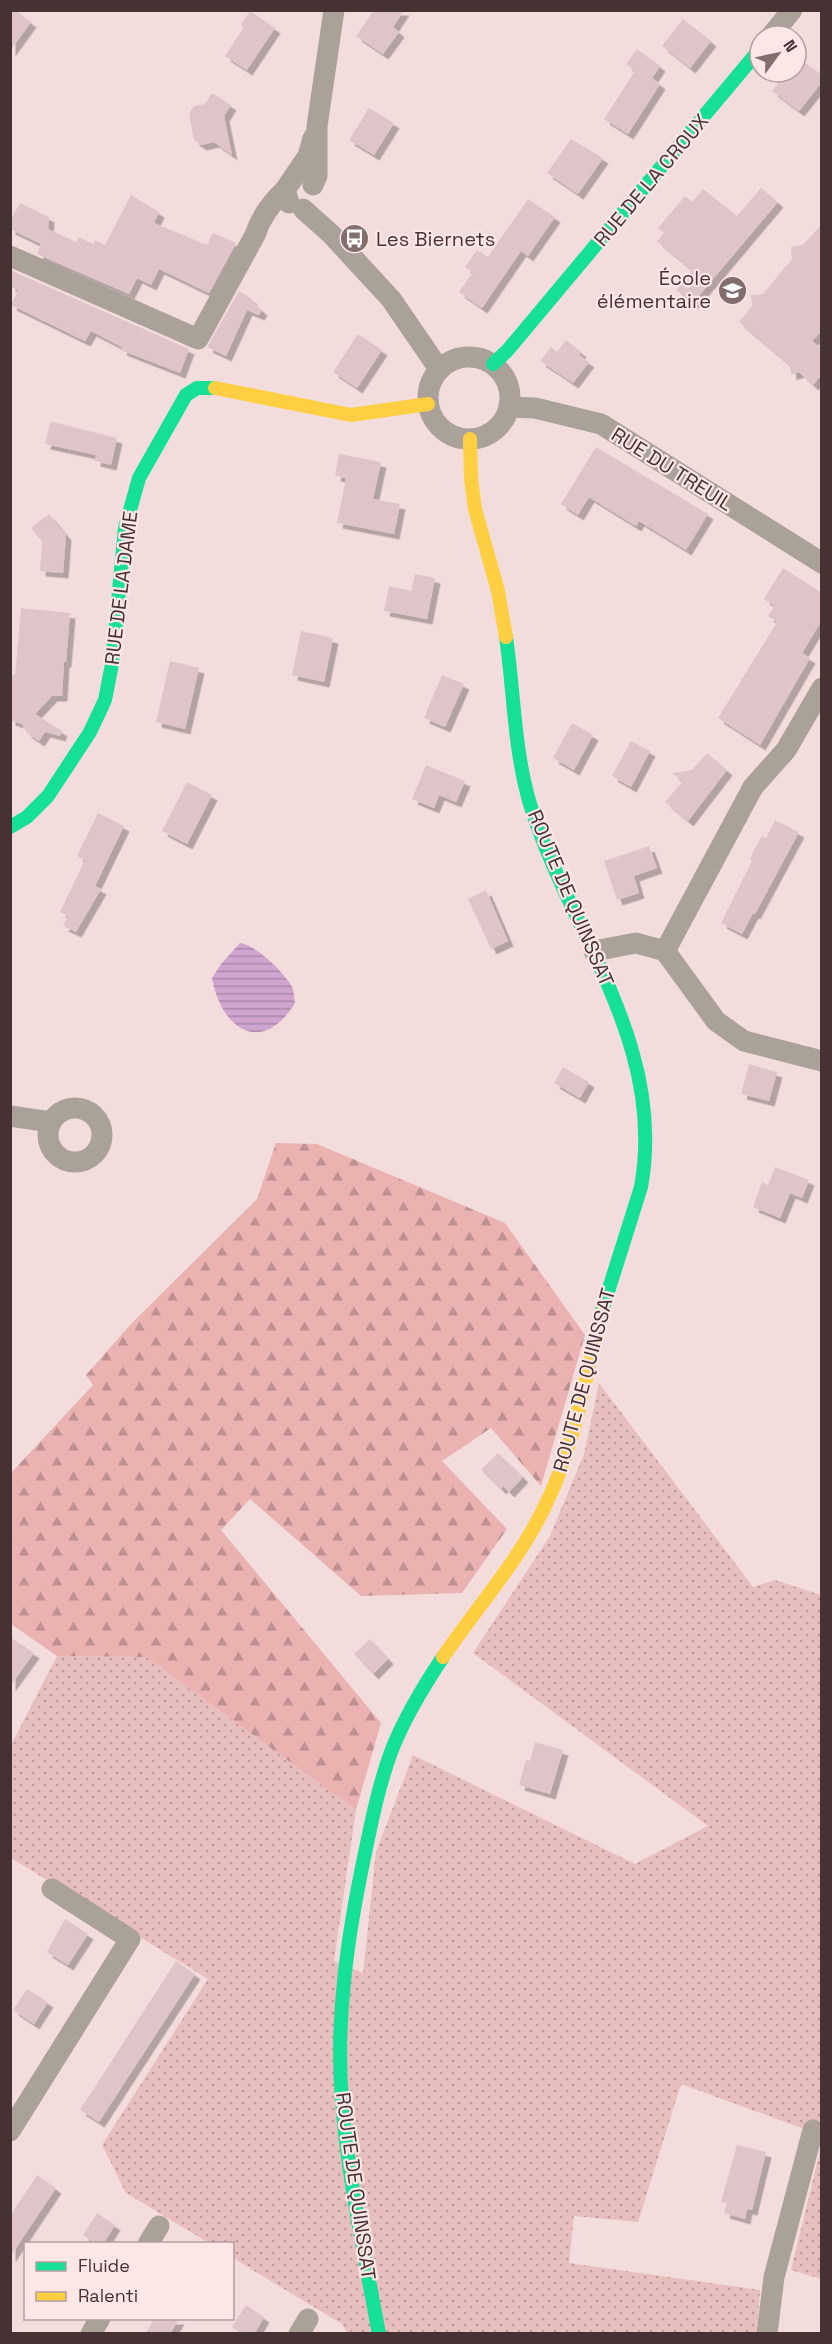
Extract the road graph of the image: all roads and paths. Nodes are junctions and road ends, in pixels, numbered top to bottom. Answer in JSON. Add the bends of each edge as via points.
{"nodes":[{"id":1,"x":334,"y":10,"type":"edge"},
{"id":2,"x":792,"y":10,"type":"edge"},
{"id":3,"x":781,"y":24,"type":"edge"},
{"id":4,"x":748,"y":63,"type":"edge"},
{"id":5,"x":317,"y":126,"type":"junction"},
{"id":6,"x":289,"y":186,"type":"junction"},
{"id":7,"x":307,"y":200,"type":"junction"},
{"id":8,"x":255,"y":235,"type":"junction"},
{"id":9,"x":10,"y":256,"type":"edge"},
{"id":10,"x":493,"y":364,"type":"junction"},
{"id":11,"x":439,"y":369,"type":"junction"},
{"id":12,"x":428,"y":404,"type":"junction"},
{"id":13,"x":509,"y":407,"type":"junction"},
{"id":14,"x":470,"y":439,"type":"junction"},
{"id":15,"x":822,"y":563,"type":"edge"},
{"id":16,"x":822,"y":688,"type":"edge"},
{"id":17,"x":10,"y":827,"type":"edge"},
{"id":18,"x":594,"y":951,"type":"junction"},
{"id":19,"x":665,"y":951,"type":"junction"},
{"id":20,"x":822,"y":1061,"type":"edge"},
{"id":21,"x":10,"y":1116,"type":"edge"},
{"id":22,"x":51,"y":1122,"type":"dead end"},
{"id":23,"x":52,"y":1889,"type":"dead end"},
{"id":24,"x":813,"y":2130,"type":"dead end"},
{"id":25,"x":10,"y":2131,"type":"edge"},
{"id":26,"x":99,"y":2320,"type":"edge"},
{"id":27,"x":91,"y":2334,"type":"edge"},
{"id":28,"x":379,"y":2334,"type":"edge"},
{"id":29,"x":767,"y":2334,"type":"edge"}],
"edges":[{"from":1,"to":5,"type":"street"},
{"from":2,"to":3,"type":"street"},
{"from":4,"to":10,"type":"street","name":"RUE DE LA CROUX"},
{"from":5,"to":6,"type":"street","via":[[308,156]]},
{"from":5,"to":7,"type":"street","via":[[317,176]]},
{"from":6,"to":7,"type":"street","via":[[288,202]]},
{"from":6,"to":7,"type":"street","via":[[304,179]]},
{"from":6,"to":8,"type":"street","via":[[259,222]]},
{"from":7,"to":8,"type":"street","via":[[277,216]]},
{"from":7,"to":11,"type":"street","via":[[322,207],[332,234],[391,299]]},
{"from":8,"to":9,"type":"street","via":[[198,339]]},
{"from":10,"to":11,"type":"street","via":[[465,356]]},
{"from":10,"to":13,"type":"street","via":[[510,391]]},
{"from":11,"to":12,"type":"street","via":[[428,391]]},
{"from":12,"to":14,"type":"street","via":[[442,429]]},
{"from":12,"to":17,"type":"street","name":"RUE DE LA DAME","via":[[351,415],[211,387],[197,388],[186,395],[139,478],[125,528],[105,700],[90,732],[48,796]]},
{"from":13,"to":14,"type":"street","via":[[495,430]]},
{"from":13,"to":15,"type":"street","name":"RUE DU TREUIL","via":[[535,408],[601,424]]},
{"from":14,"to":18,"type":"street","name":"ROUTE DE QUINSSAT","via":[[469,467],[476,514],[502,606],[519,752],[530,803],[553,864]]},
{"from":16,"to":19,"type":"street","via":[[786,750],[753,787]]},
{"from":18,"to":19,"type":"street","via":[[636,943]]},
{"from":18,"to":28,"type":"street","name":"ROUTE DE QUINSSAT","via":[[625,1022],[643,1085],[644,1172],[633,1216],[607,1294],[559,1475],[534,1529],[432,1670],[402,1725],[380,1780],[357,1889],[344,1992],[341,2089],[352,2184]]},
{"from":19,"to":20,"type":"street","via":[[716,1021],[744,1041]]},
{"from":21,"to":22,"type":"street"},
{"from":23,"to":25,"type":"street","via":[[130,1939]]},
{"from":24,"to":29,"type":"street","via":[[774,2277]]},
{"from":26,"to":27,"type":"street"}]}
